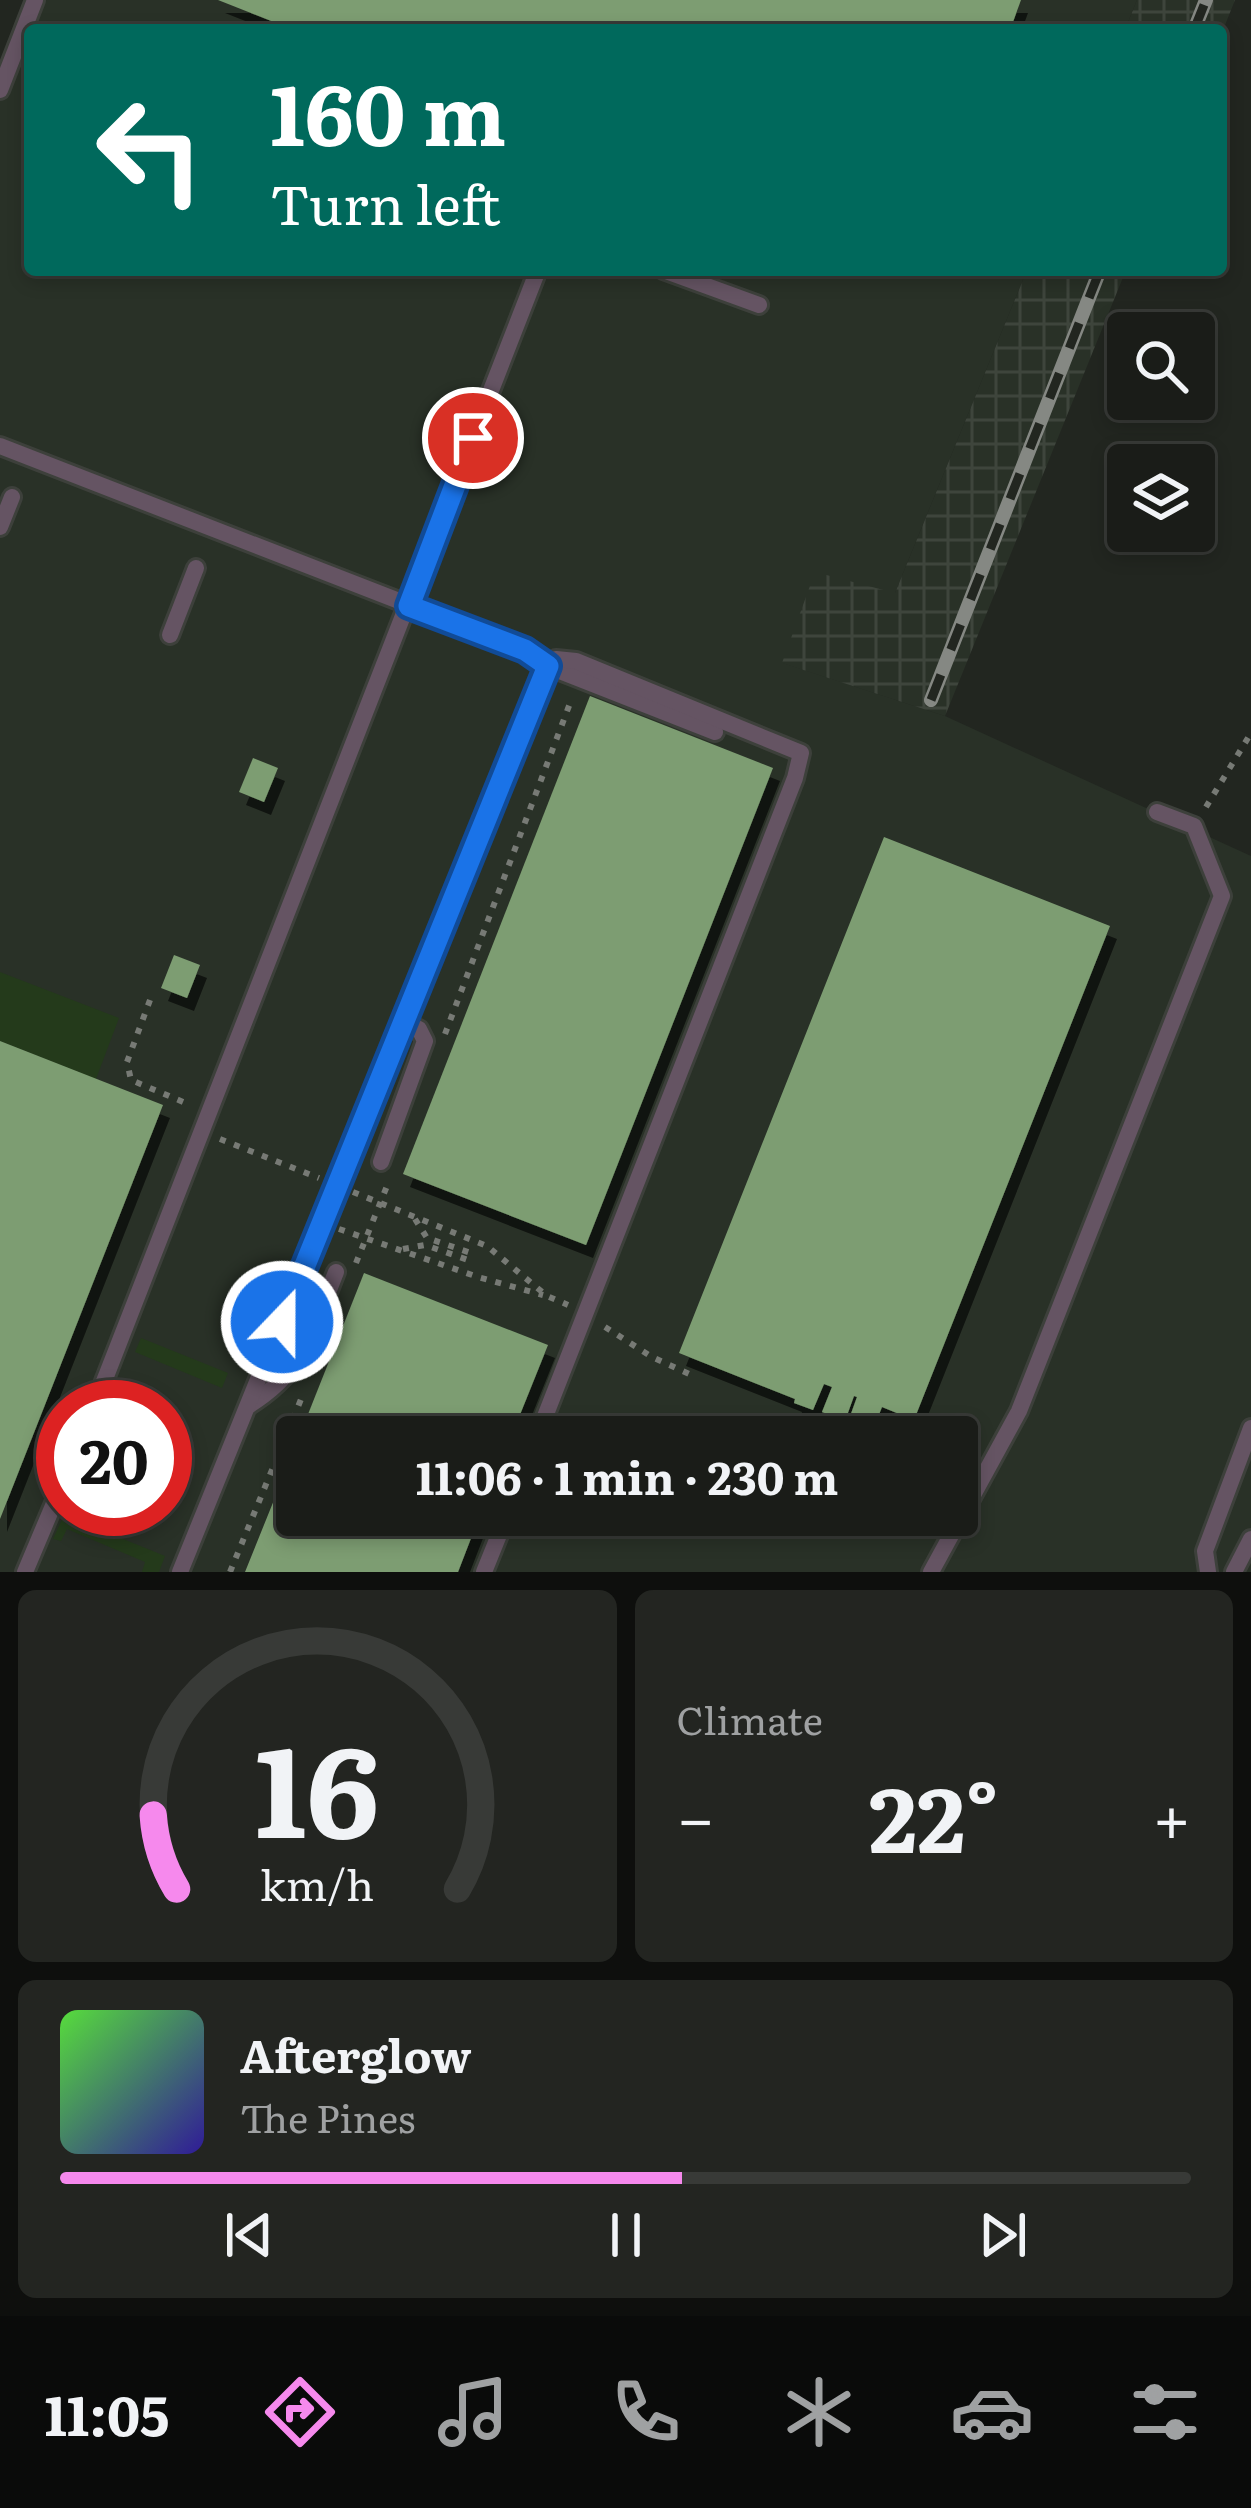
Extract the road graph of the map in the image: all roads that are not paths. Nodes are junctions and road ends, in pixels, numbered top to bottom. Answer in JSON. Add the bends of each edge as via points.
{"nodes":[{"id":1,"x":24,"y":36,"type":"edge"},
{"id":2,"x":0,"y":90,"type":"edge"},
{"id":3,"x":536,"y":276,"type":"edge"},
{"id":4,"x":679,"y":276,"type":"edge"},
{"id":5,"x":759,"y":305,"type":"dead end"},
{"id":6,"x":0,"y":446,"type":"edge"},
{"id":7,"x":12,"y":497,"type":"dead end"},
{"id":8,"x":0,"y":526,"type":"edge"},
{"id":9,"x":196,"y":568,"type":"dead end"},
{"id":10,"x":409,"y":606,"type":"junction"},
{"id":11,"x":170,"y":635,"type":"dead end"},
{"id":12,"x":548,"y":666,"type":"junction"},
{"id":13,"x":716,"y":732,"type":"dead end"},
{"id":14,"x":1157,"y":812,"type":"dead end"},
{"id":15,"x":403,"y":1023,"type":"junction"},
{"id":16,"x":381,"y":1162,"type":"dead end"},
{"id":17,"x":336,"y":1272,"type":"dead end"},
{"id":18,"x":105,"y":1380,"type":"edge"},
{"id":19,"x":247,"y":1406,"type":"junction"},
{"id":20,"x":545,"y":1416,"type":"edge"},
{"id":21,"x":1251,"y":1428,"type":"edge"},
{"id":22,"x":40,"y":1536,"type":"edge"},
{"id":23,"x":498,"y":1536,"type":"edge"},
{"id":24,"x":1251,"y":1539,"type":"edge"},
{"id":25,"x":25,"y":1572,"type":"edge"},
{"id":26,"x":180,"y":1572,"type":"edge"},
{"id":27,"x":484,"y":1572,"type":"edge"},
{"id":28,"x":932,"y":1572,"type":"edge"},
{"id":29,"x":1208,"y":1572,"type":"edge"},
{"id":30,"x":1234,"y":1572,"type":"edge"}],
"edges":[{"from":1,"to":2,"type":"lane"},
{"from":3,"to":10,"type":"lane"},
{"from":4,"to":5,"type":"lane"},
{"from":6,"to":10,"type":"lane"},
{"from":7,"to":8,"type":"lane"},
{"from":9,"to":11,"type":"lane"},
{"from":10,"to":12,"type":"lane"},
{"from":10,"to":18,"type":"lane"},
{"from":12,"to":13,"type":"lane"},
{"from":12,"to":15,"type":"lane"},
{"from":12,"to":20,"type":"lane","via":[[576,661],[801,753]]},
{"from":14,"to":28,"type":"lane","via":[[1194,826],[1222,896],[1019,1412]]},
{"from":15,"to":16,"type":"lane","via":[[425,1041]]},
{"from":15,"to":19,"type":"lane"},
{"from":17,"to":19,"type":"lane","via":[[303,1355],[278,1387]]},
{"from":19,"to":26,"type":"lane"},
{"from":21,"to":29,"type":"lane","via":[[1204,1551]]},
{"from":22,"to":25,"type":"lane"},
{"from":23,"to":27,"type":"lane"},
{"from":24,"to":30,"type":"lane"}]}
